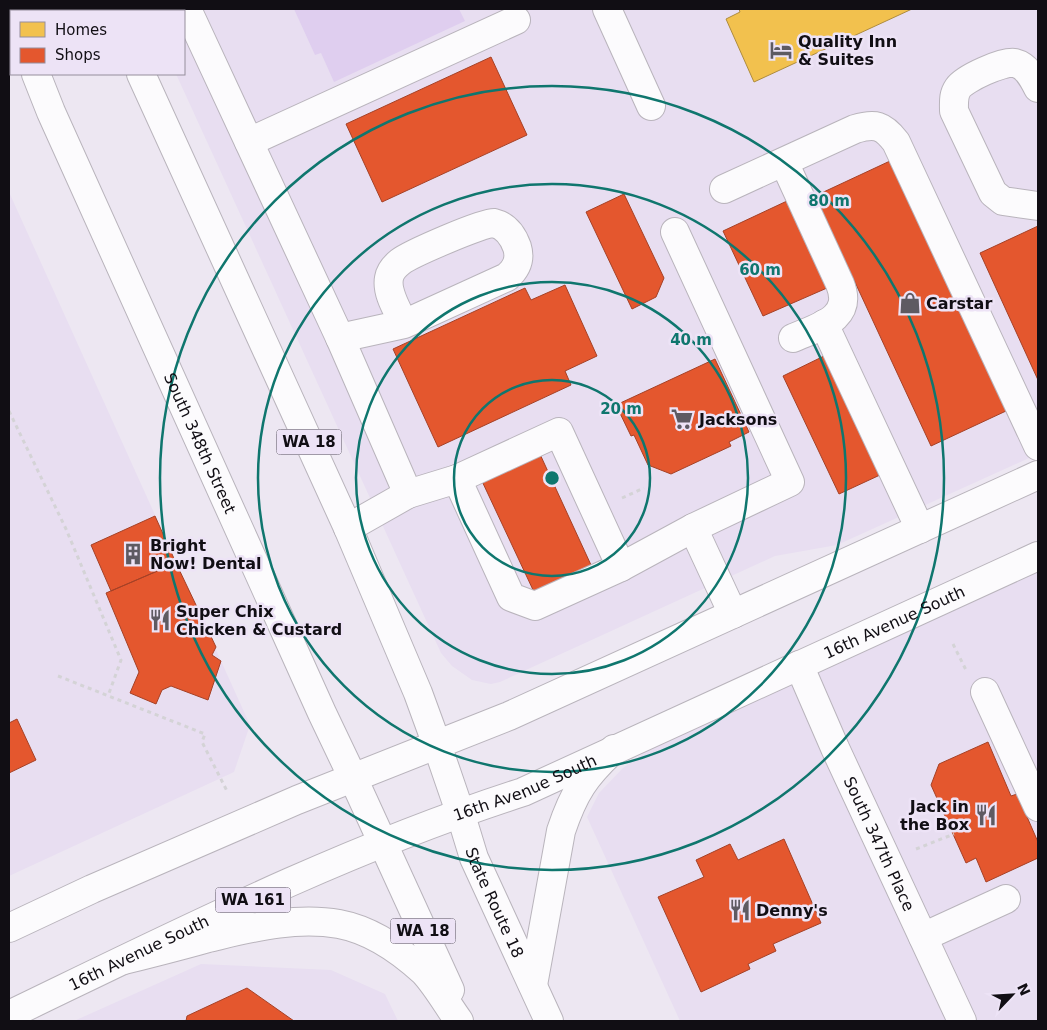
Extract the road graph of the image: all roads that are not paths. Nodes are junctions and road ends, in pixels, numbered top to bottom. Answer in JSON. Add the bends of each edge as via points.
{"nodes":[{"id":1,"x":187,"y":9,"type":"edge"},
{"id":2,"x":607,"y":9,"type":"edge"},
{"id":3,"x":516,"y":20,"type":"dead end"},
{"id":4,"x":36,"y":75,"type":"edge"},
{"id":5,"x":141,"y":75,"type":"edge"},
{"id":6,"x":1038,"y":88,"type":"edge"},
{"id":7,"x":651,"y":106,"type":"dead end"},
{"id":8,"x":249,"y":142,"type":"junction"},
{"id":9,"x":784,"y":162,"type":"junction"},
{"id":10,"x":724,"y":188,"type":"dead end"},
{"id":11,"x":1038,"y":206,"type":"edge"},
{"id":12,"x":675,"y":232,"type":"dead end"},
{"id":13,"x":404,"y":324,"type":"junction"},
{"id":14,"x":824,"y":324,"type":"junction"},
{"id":15,"x":340,"y":338,"type":"junction"},
{"id":16,"x":793,"y":338,"type":"dead end"},
{"id":17,"x":1038,"y":446,"type":"edge"},
{"id":18,"x":1038,"y":475,"type":"edge"},
{"id":19,"x":457,"y":479,"type":"junction"},
{"id":20,"x":408,"y":494,"type":"junction"},
{"id":21,"x":348,"y":528,"type":"junction"},
{"id":22,"x":693,"y":528,"type":"junction"},
{"id":23,"x":920,"y":529,"type":"junction"},
{"id":24,"x":1038,"y":556,"type":"edge"},
{"id":25,"x":621,"y":566,"type":"junction"},
{"id":26,"x":734,"y":614,"type":"junction"},
{"id":27,"x":799,"y":665,"type":"junction"},
{"id":28,"x":985,"y":692,"type":"dead end"},
{"id":29,"x":437,"y":745,"type":"junction"},
{"id":30,"x":614,"y":748,"type":"junction"},
{"id":31,"x":353,"y":778,"type":"junction"},
{"id":32,"x":1038,"y":807,"type":"edge"},
{"id":33,"x":460,"y":812,"type":"junction"},
{"id":34,"x":382,"y":842,"type":"junction"},
{"id":35,"x":1006,"y":899,"type":"dead end"},
{"id":36,"x":9,"y":928,"type":"edge"},
{"id":37,"x":923,"y":937,"type":"junction"},
{"id":38,"x":124,"y":960,"type":"junction"},
{"id":39,"x":533,"y":985,"type":"junction"},
{"id":40,"x":9,"y":1015,"type":"edge"},
{"id":41,"x":459,"y":1021,"type":"edge"},
{"id":42,"x":464,"y":1021,"type":"edge"},
{"id":43,"x":550,"y":1021,"type":"edge"},
{"id":44,"x":962,"y":1021,"type":"edge"}],
"edges":[{"from":1,"to":8,"type":"main road"},
{"from":2,"to":7,"type":"main road"},
{"from":3,"to":8,"type":"main road"},
{"from":4,"to":31,"type":"main road","name":"South 348th Street","number":"WA 18"},
{"from":5,"to":21,"type":"main road","number":"WA 18"},
{"from":6,"to":11,"type":"main road","via":[[1024,67],[1004,63],[964,82],[953,100],[954,111],[993,193],[1003,201]]},
{"from":8,"to":15,"type":"main road"},
{"from":9,"to":10,"type":"main road"},
{"from":9,"to":14,"type":"main road","via":[[843,291],[841,310]]},
{"from":9,"to":17,"type":"main road","via":[[866,126],[879,126],[890,133]]},
{"from":12,"to":22,"type":"main road","via":[[790,482]]},
{"from":13,"to":13,"type":"main road","via":[[507,277],[517,265],[518,258],[509,232],[487,223],[400,262],[390,275],[389,288]]},
{"from":13,"to":15,"type":"main road"},
{"from":14,"to":16,"type":"main road"},
{"from":14,"to":23,"type":"main road"},
{"from":15,"to":20,"type":"main road"},
{"from":18,"to":23,"type":"main road"},
{"from":19,"to":20,"type":"main road"},
{"from":19,"to":25,"type":"main road","via":[[511,597],[535,606]]},
{"from":19,"to":25,"type":"main road","via":[[559,432]]},
{"from":20,"to":21,"type":"main road"},
{"from":21,"to":29,"type":"main road","number":"WA 18"},
{"from":22,"to":25,"type":"main road"},
{"from":22,"to":26,"type":"main road"},
{"from":23,"to":26,"type":"main road"},
{"from":24,"to":27,"type":"main road","name":"16th Avenue South"},
{"from":26,"to":29,"type":"main road","via":[[509,716]]},
{"from":27,"to":30,"type":"main road","name":"16th Avenue South"},
{"from":27,"to":37,"type":"main road","name":"South 347th Place"},
{"from":28,"to":32,"type":"main road"},
{"from":29,"to":31,"type":"main road"},
{"from":29,"to":33,"type":"main road","name":"State Route 18","number":"WA 18"},
{"from":30,"to":33,"type":"main road","name":"16th Avenue South","via":[[523,792]]},
{"from":30,"to":39,"type":"main road","via":[[579,789],[561,831]]},
{"from":31,"to":34,"type":"main road","name":"South 348th Street","number":"WA 18"},
{"from":31,"to":36,"type":"main road"},
{"from":33,"to":34,"type":"main road","name":"16th Avenue South","number":"WA 161"},
{"from":33,"to":39,"type":"main road","name":"State Route 18","number":"WA 18","via":[[474,858]]},
{"from":34,"to":38,"type":"main road","name":"16th Avenue South","number":"WA 161"},
{"from":34,"to":42,"type":"main road","number":"WA 18"},
{"from":35,"to":37,"type":"main road"},
{"from":37,"to":44,"type":"main road","name":"South 347th Place"},
{"from":38,"to":40,"type":"main road","name":"16th Avenue South","number":"WA 161"},
{"from":38,"to":41,"type":"main road","via":[[258,926],[320,921],[341,924],[368,933],[398,950],[425,974]]},
{"from":39,"to":43,"type":"main road","name":"State Route 18","number":"WA 18"}]}
